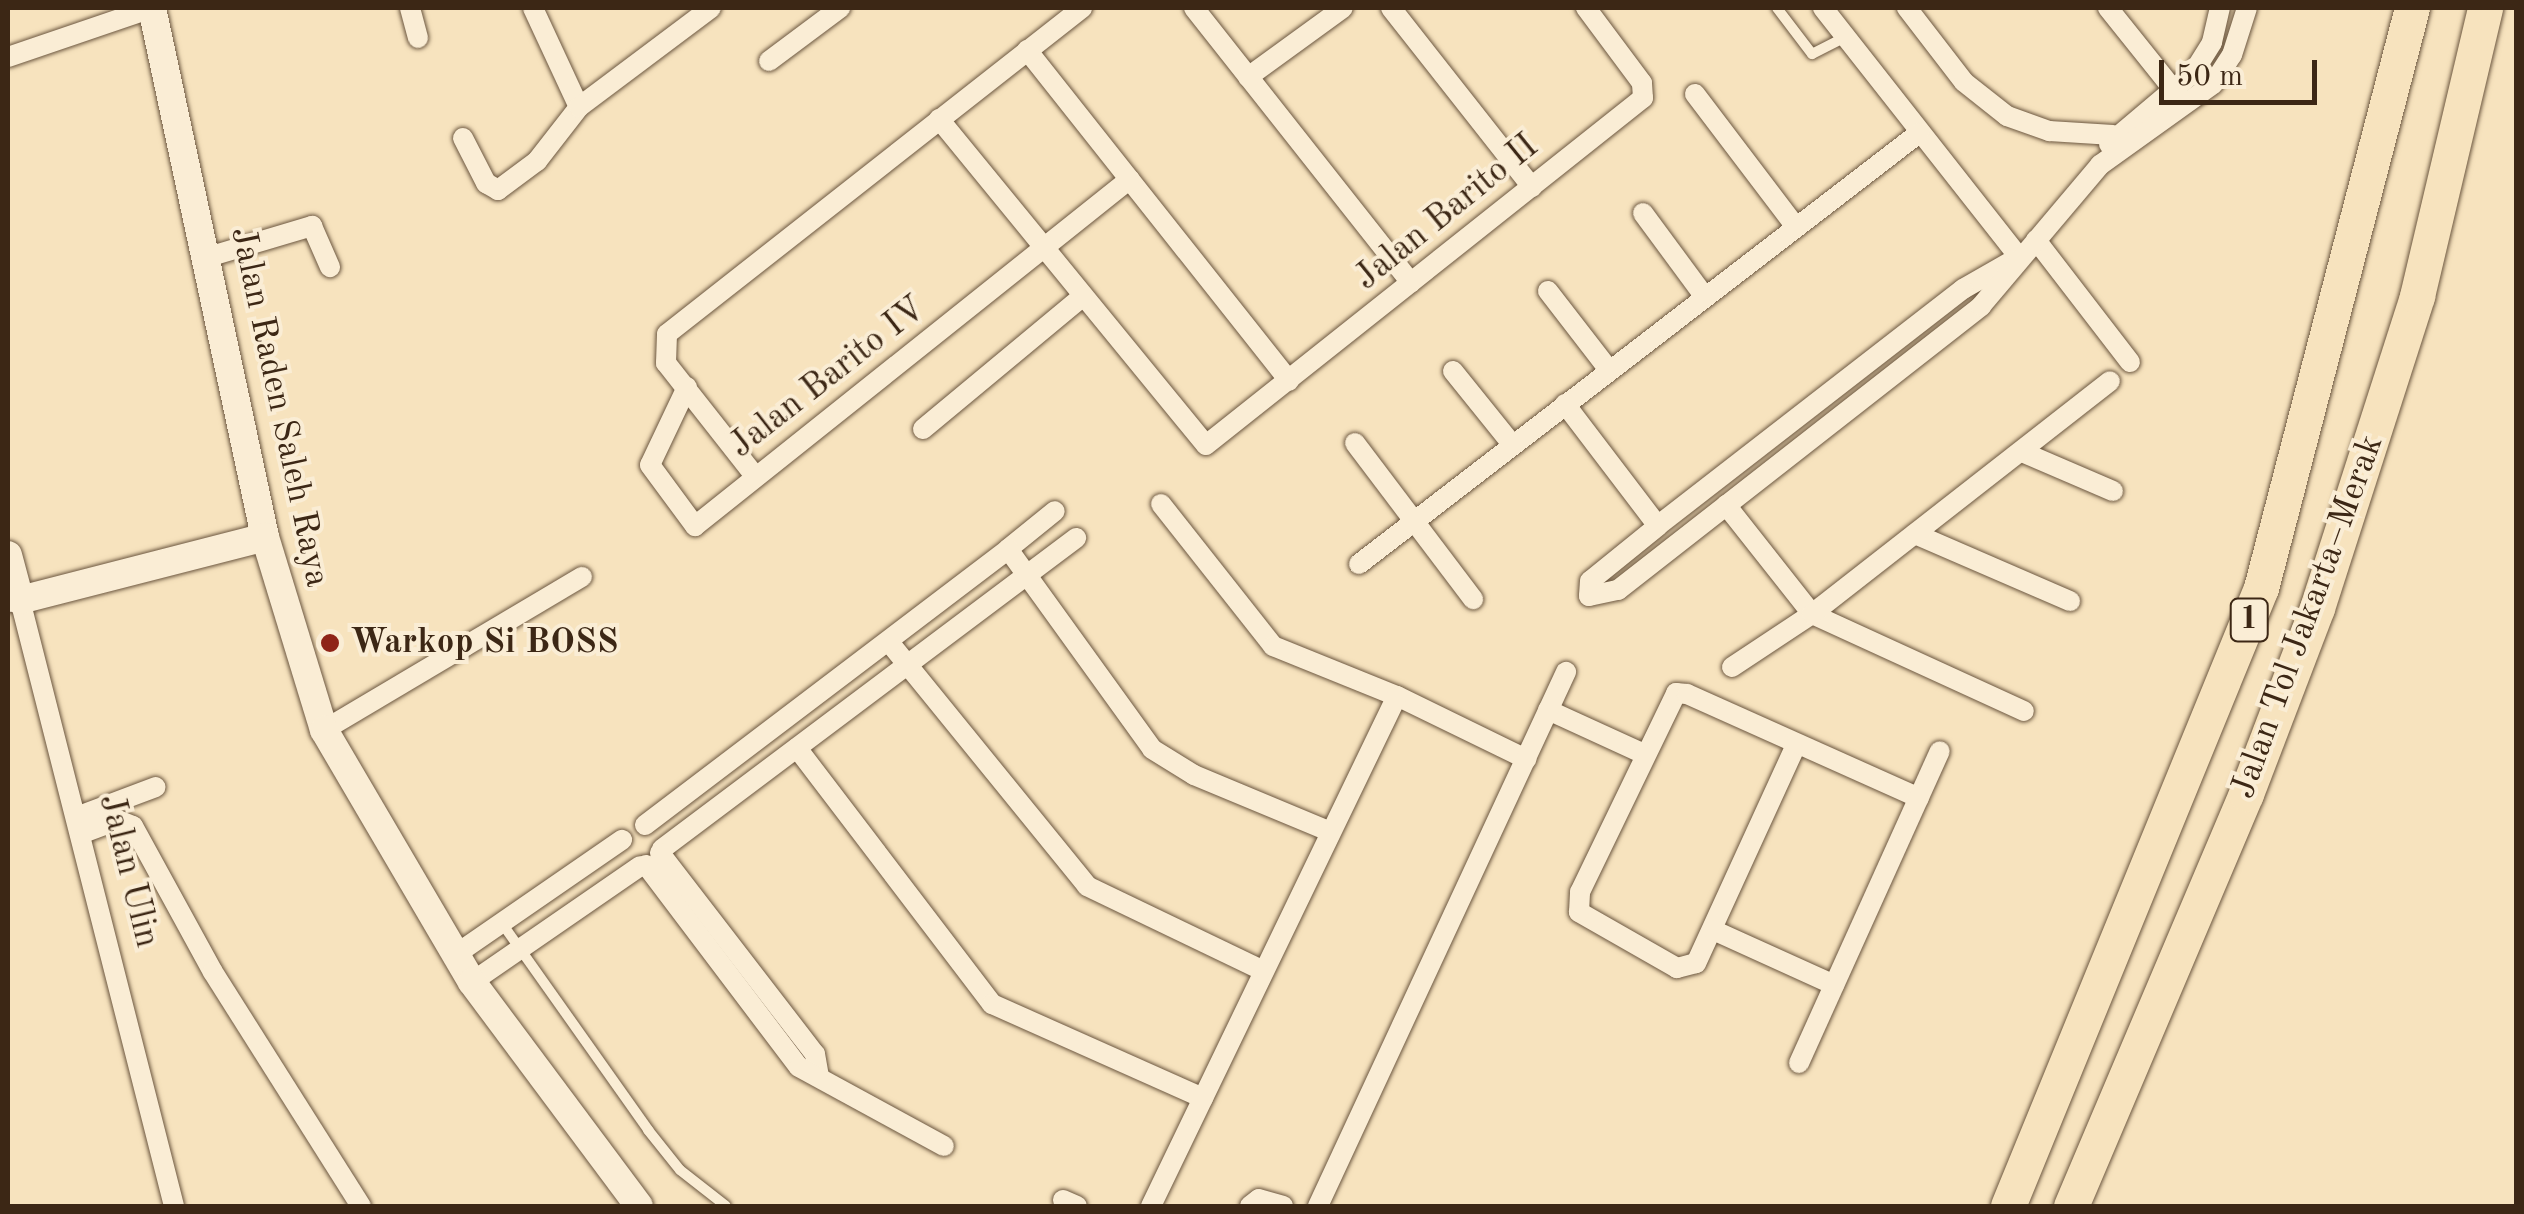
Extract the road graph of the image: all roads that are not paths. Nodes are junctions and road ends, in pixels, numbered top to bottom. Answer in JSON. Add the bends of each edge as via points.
{"nodes":[{"id":1,"x":152,"y":8,"type":"edge"},
{"id":2,"x":410,"y":8,"type":"edge"},
{"id":3,"x":533,"y":8,"type":"edge"},
{"id":4,"x":710,"y":8,"type":"edge"},
{"id":5,"x":840,"y":8,"type":"edge"},
{"id":6,"x":1082,"y":8,"type":"edge"},
{"id":7,"x":1194,"y":8,"type":"edge"},
{"id":8,"x":1344,"y":8,"type":"edge"},
{"id":9,"x":1391,"y":8,"type":"edge"},
{"id":10,"x":1586,"y":8,"type":"edge"},
{"id":11,"x":1777,"y":8,"type":"edge"},
{"id":12,"x":1823,"y":8,"type":"edge"},
{"id":13,"x":1906,"y":8,"type":"edge"},
{"id":14,"x":2108,"y":8,"type":"edge"},
{"id":15,"x":2220,"y":8,"type":"edge"},
{"id":16,"x":2247,"y":8,"type":"edge"},
{"id":17,"x":2412,"y":8,"type":"edge"},
{"id":18,"x":2485,"y":8,"type":"edge"},
{"id":19,"x":1846,"y":37,"type":"junction"},
{"id":20,"x":418,"y":38,"type":"dead end"},
{"id":21,"x":1028,"y":50,"type":"junction"},
{"id":22,"x":8,"y":56,"type":"edge"},
{"id":23,"x":769,"y":61,"type":"dead end"},
{"id":24,"x":1248,"y":77,"type":"junction"},
{"id":25,"x":1695,"y":94,"type":"dead end"},
{"id":26,"x":2181,"y":99,"type":"junction"},
{"id":27,"x":579,"y":106,"type":"junction"},
{"id":28,"x":939,"y":119,"type":"junction"},
{"id":29,"x":1919,"y":133,"type":"junction"},
{"id":30,"x":2113,"y":135,"type":"junction"},
{"id":31,"x":462,"y":138,"type":"dead end"},
{"id":32,"x":2098,"y":167,"type":"junction"},
{"id":33,"x":1130,"y":179,"type":"junction"},
{"id":34,"x":1532,"y":187,"type":"junction"},
{"id":35,"x":1643,"y":214,"type":"dead end"},
{"id":36,"x":1796,"y":227,"type":"junction"},
{"id":37,"x":2036,"y":240,"type":"junction"},
{"id":38,"x":1043,"y":249,"type":"junction"},
{"id":39,"x":208,"y":257,"type":"junction"},
{"id":40,"x":2020,"y":258,"type":"junction"},
{"id":41,"x":330,"y":268,"type":"dead end"},
{"id":42,"x":1411,"y":284,"type":"junction"},
{"id":43,"x":1548,"y":291,"type":"dead end"},
{"id":44,"x":1705,"y":296,"type":"junction"},
{"id":45,"x":1082,"y":297,"type":"junction"},
{"id":46,"x":2130,"y":362,"type":"dead end"},
{"id":47,"x":1609,"y":370,"type":"junction"},
{"id":48,"x":1453,"y":371,"type":"dead end"},
{"id":49,"x":1856,"y":372,"type":"junction"},
{"id":50,"x":1289,"y":381,"type":"junction"},
{"id":51,"x":2110,"y":381,"type":"dead end"},
{"id":52,"x":686,"y":387,"type":"junction"},
{"id":53,"x":1872,"y":391,"type":"junction"},
{"id":54,"x":1565,"y":404,"type":"junction"},
{"id":55,"x":924,"y":429,"type":"dead end"},
{"id":56,"x":1355,"y":443,"type":"dead end"},
{"id":57,"x":1512,"y":444,"type":"junction"},
{"id":58,"x":2022,"y":452,"type":"junction"},
{"id":59,"x":755,"y":476,"type":"junction"},
{"id":60,"x":2113,"y":490,"type":"dead end"},
{"id":61,"x":1161,"y":504,"type":"dead end"},
{"id":62,"x":1726,"y":505,"type":"junction"},
{"id":63,"x":1055,"y":511,"type":"dead end"},
{"id":64,"x":1412,"y":520,"type":"junction"},
{"id":65,"x":1658,"y":526,"type":"junction"},
{"id":66,"x":1915,"y":534,"type":"junction"},
{"id":67,"x":264,"y":537,"type":"junction"},
{"id":68,"x":1076,"y":538,"type":"dead end"},
{"id":69,"x":1008,"y":549,"type":"junction"},
{"id":70,"x":8,"y":555,"type":"edge"},
{"id":71,"x":1359,"y":564,"type":"dead end"},
{"id":72,"x":582,"y":576,"type":"dead end"},
{"id":73,"x":1026,"y":576,"type":"junction"},
{"id":74,"x":1473,"y":599,"type":"dead end"},
{"id":75,"x":14,"y":601,"type":"edge"},
{"id":76,"x":2070,"y":601,"type":"dead end"},
{"id":77,"x":1812,"y":614,"type":"junction"},
{"id":78,"x":889,"y":642,"type":"junction"},
{"id":79,"x":908,"y":665,"type":"junction"},
{"id":80,"x":1732,"y":666,"type":"dead end"},
{"id":81,"x":1566,"y":672,"type":"dead end"},
{"id":82,"x":1397,"y":696,"type":"junction"},
{"id":83,"x":1548,"y":710,"type":"junction"},
{"id":84,"x":2024,"y":710,"type":"dead end"},
{"id":85,"x":324,"y":730,"type":"junction"},
{"id":86,"x":1796,"y":745,"type":"junction"},
{"id":87,"x":797,"y":748,"type":"junction"},
{"id":88,"x":1940,"y":751,"type":"dead end"},
{"id":89,"x":1644,"y":754,"type":"junction"},
{"id":90,"x":1526,"y":759,"type":"junction"},
{"id":91,"x":156,"y":787,"type":"dead end"},
{"id":92,"x":1918,"y":798,"type":"junction"},
{"id":93,"x":78,"y":826,"type":"junction"},
{"id":94,"x":645,"y":826,"type":"junction"},
{"id":95,"x":1331,"y":832,"type":"junction"},
{"id":96,"x":622,"y":840,"type":"junction"},
{"id":97,"x":652,"y":858,"type":"junction"},
{"id":98,"x":501,"y":922,"type":"junction"},
{"id":99,"x":1712,"y":930,"type":"junction"},
{"id":100,"x":518,"y":950,"type":"junction"},
{"id":101,"x":455,"y":954,"type":"junction"},
{"id":102,"x":1264,"y":971,"type":"junction"},
{"id":103,"x":472,"y":982,"type":"junction"},
{"id":104,"x":1834,"y":985,"type":"junction"},
{"id":105,"x":1799,"y":1063,"type":"dead end"},
{"id":106,"x":1203,"y":1098,"type":"junction"},
{"id":107,"x":944,"y":1146,"type":"dead end"},
{"id":108,"x":174,"y":1206,"type":"edge"},
{"id":109,"x":362,"y":1206,"type":"edge"},
{"id":110,"x":638,"y":1206,"type":"edge"},
{"id":111,"x":726,"y":1206,"type":"edge"},
{"id":112,"x":1151,"y":1206,"type":"edge"},
{"id":113,"x":1250,"y":1206,"type":"edge"},
{"id":114,"x":1282,"y":1206,"type":"edge"},
{"id":115,"x":1318,"y":1206,"type":"edge"},
{"id":116,"x":2008,"y":1206,"type":"edge"},
{"id":117,"x":2071,"y":1206,"type":"edge"}],
"edges":[{"from":1,"to":22,"type":"street"},
{"from":1,"to":39,"type":"main road","name":"Jalan Raden Saleh Raya"},
{"from":2,"to":20,"type":"street"},
{"from":3,"to":27,"type":"street"},
{"from":4,"to":27,"type":"street"},
{"from":5,"to":23,"type":"street"},
{"from":6,"to":21,"type":"street"},
{"from":7,"to":24,"type":"street"},
{"from":8,"to":24,"type":"street"},
{"from":9,"to":34,"type":"street"},
{"from":10,"to":34,"type":"street","name":"Jalan Barito II","via":[[1642,83],[1644,98]]},
{"from":11,"to":19,"type":"lane","via":[[1812,54]]},
{"from":12,"to":19,"type":"street"},
{"from":13,"to":30,"type":"street","via":[[1964,82],[2007,116],[2049,131]]},
{"from":14,"to":26,"type":"street"},
{"from":15,"to":26,"type":"street","via":[[2212,42]]},
{"from":16,"to":26,"type":"street","via":[[2232,55]]},
{"from":17,"to":116,"type":"highway","name":"Jalan Tol Jakarta–Merak","number":"1","via":[[2261,588]]},
{"from":18,"to":117,"type":"highway","name":"Jalan Tol Jakarta–Merak","number":"1","via":[[2417,296],[2317,608],[2246,794]]},
{"from":19,"to":29,"type":"street"},
{"from":21,"to":28,"type":"street"},
{"from":21,"to":33,"type":"street"},
{"from":24,"to":42,"type":"street"},
{"from":25,"to":36,"type":"street"},
{"from":26,"to":30,"type":"street"},
{"from":26,"to":32,"type":"street"},
{"from":27,"to":31,"type":"street","via":[[537,161],[498,190],[486,183]]},
{"from":28,"to":38,"type":"street"},
{"from":28,"to":52,"type":"street","via":[[674,324],[663,354]]},
{"from":29,"to":36,"type":"street"},
{"from":29,"to":40,"type":"street"},
{"from":30,"to":32,"type":"street"},
{"from":32,"to":37,"type":"street"},
{"from":33,"to":38,"type":"street","name":"Jalan Barito IV"},
{"from":33,"to":50,"type":"street"},
{"from":34,"to":42,"type":"street","name":"Jalan Barito II"},
{"from":35,"to":44,"type":"street"},
{"from":36,"to":44,"type":"street"},
{"from":37,"to":40,"type":"street"},
{"from":37,"to":46,"type":"street"},
{"from":38,"to":45,"type":"street"},
{"from":38,"to":59,"type":"street","name":"Jalan Barito IV"},
{"from":39,"to":41,"type":"street","via":[[312,226]]},
{"from":39,"to":67,"type":"main road","name":"Jalan Raden Saleh Raya"},
{"from":40,"to":49,"type":"street","via":[[1963,288]]},
{"from":40,"to":53,"type":"street","via":[[1982,306]]},
{"from":42,"to":50,"type":"street","name":"Jalan Barito II"},
{"from":43,"to":47,"type":"street"},
{"from":44,"to":47,"type":"street"},
{"from":45,"to":50,"type":"street","name":"Jalan Barito II","via":[[1204,445]]},
{"from":45,"to":55,"type":"street"},
{"from":47,"to":54,"type":"street"},
{"from":48,"to":57,"type":"street"},
{"from":49,"to":53,"type":"street"},
{"from":49,"to":65,"type":"street"},
{"from":51,"to":58,"type":"street"},
{"from":52,"to":59,"type":"street"},
{"from":52,"to":59,"type":"street","name":"Jalan Barito IV","via":[[650,465],[690,524],[699,525]]},
{"from":53,"to":62,"type":"street"},
{"from":54,"to":57,"type":"street"},
{"from":54,"to":65,"type":"street"},
{"from":56,"to":64,"type":"street"},
{"from":57,"to":64,"type":"street"},
{"from":58,"to":60,"type":"street"},
{"from":58,"to":66,"type":"street"},
{"from":61,"to":82,"type":"street","via":[[1266,640]]},
{"from":62,"to":65,"type":"street","via":[[1618,590],[1589,596],[1590,581]]},
{"from":62,"to":77,"type":"street"},
{"from":63,"to":69,"type":"street"},
{"from":64,"to":71,"type":"street"},
{"from":64,"to":74,"type":"street"},
{"from":66,"to":76,"type":"street"},
{"from":66,"to":77,"type":"street"},
{"from":67,"to":75,"type":"main road"},
{"from":67,"to":85,"type":"main road","name":"Jalan Raden Saleh Raya"},
{"from":68,"to":73,"type":"street"},
{"from":69,"to":73,"type":"street"},
{"from":69,"to":78,"type":"street"},
{"from":70,"to":75,"type":"main road","name":"Jalan Ulin"},
{"from":72,"to":85,"type":"street"},
{"from":73,"to":79,"type":"street"},
{"from":73,"to":95,"type":"street","via":[[1152,749],[1194,775]]},
{"from":75,"to":93,"type":"street","name":"Jalan Ulin"},
{"from":77,"to":80,"type":"street"},
{"from":77,"to":84,"type":"street"},
{"from":78,"to":79,"type":"street"},
{"from":78,"to":94,"type":"street"},
{"from":79,"to":87,"type":"street"},
{"from":79,"to":102,"type":"street","via":[[1087,886]]},
{"from":81,"to":83,"type":"street"},
{"from":82,"to":90,"type":"street"},
{"from":82,"to":95,"type":"street"},
{"from":83,"to":89,"type":"street"},
{"from":83,"to":90,"type":"street"},
{"from":85,"to":101,"type":"main road","name":"Jalan Raden Saleh Raya"},
{"from":86,"to":89,"type":"street","via":[[1676,693]]},
{"from":86,"to":92,"type":"street"},
{"from":86,"to":99,"type":"street"},
{"from":87,"to":97,"type":"street"},
{"from":87,"to":106,"type":"street","via":[[992,1004]]},
{"from":88,"to":92,"type":"street"},
{"from":89,"to":99,"type":"street","via":[[1580,892],[1579,912],[1682,969],[1696,963]]},
{"from":90,"to":115,"type":"street"},
{"from":91,"to":93,"type":"street"},
{"from":92,"to":104,"type":"street"},
{"from":93,"to":108,"type":"street","name":"Jalan Ulin"},
{"from":93,"to":109,"type":"street","via":[[118,820],[133,826],[213,972]]},
{"from":94,"to":96,"type":"street","via":[[631,828]]},
{"from":94,"to":97,"type":"street","via":[[656,831]]},
{"from":95,"to":102,"type":"street"},
{"from":96,"to":97,"type":"street","via":[[625,857]]},
{"from":96,"to":98,"type":"street"},
{"from":97,"to":100,"type":"street"},
{"from":97,"to":107,"type":"street","via":[[799,1066]]},
{"from":98,"to":100,"type":"lane"},
{"from":98,"to":101,"type":"street"},
{"from":99,"to":104,"type":"street"},
{"from":100,"to":103,"type":"street"},
{"from":100,"to":111,"type":"lane","via":[[680,1170]]},
{"from":101,"to":103,"type":"main road","name":"Jalan Raden Saleh Raya"},
{"from":102,"to":106,"type":"street"},
{"from":103,"to":110,"type":"main road","name":"Jalan Raden Saleh Raya"},
{"from":104,"to":105,"type":"street"},
{"from":106,"to":112,"type":"street"},
{"from":113,"to":114,"type":"street","via":[[1259,1198]]}]}
